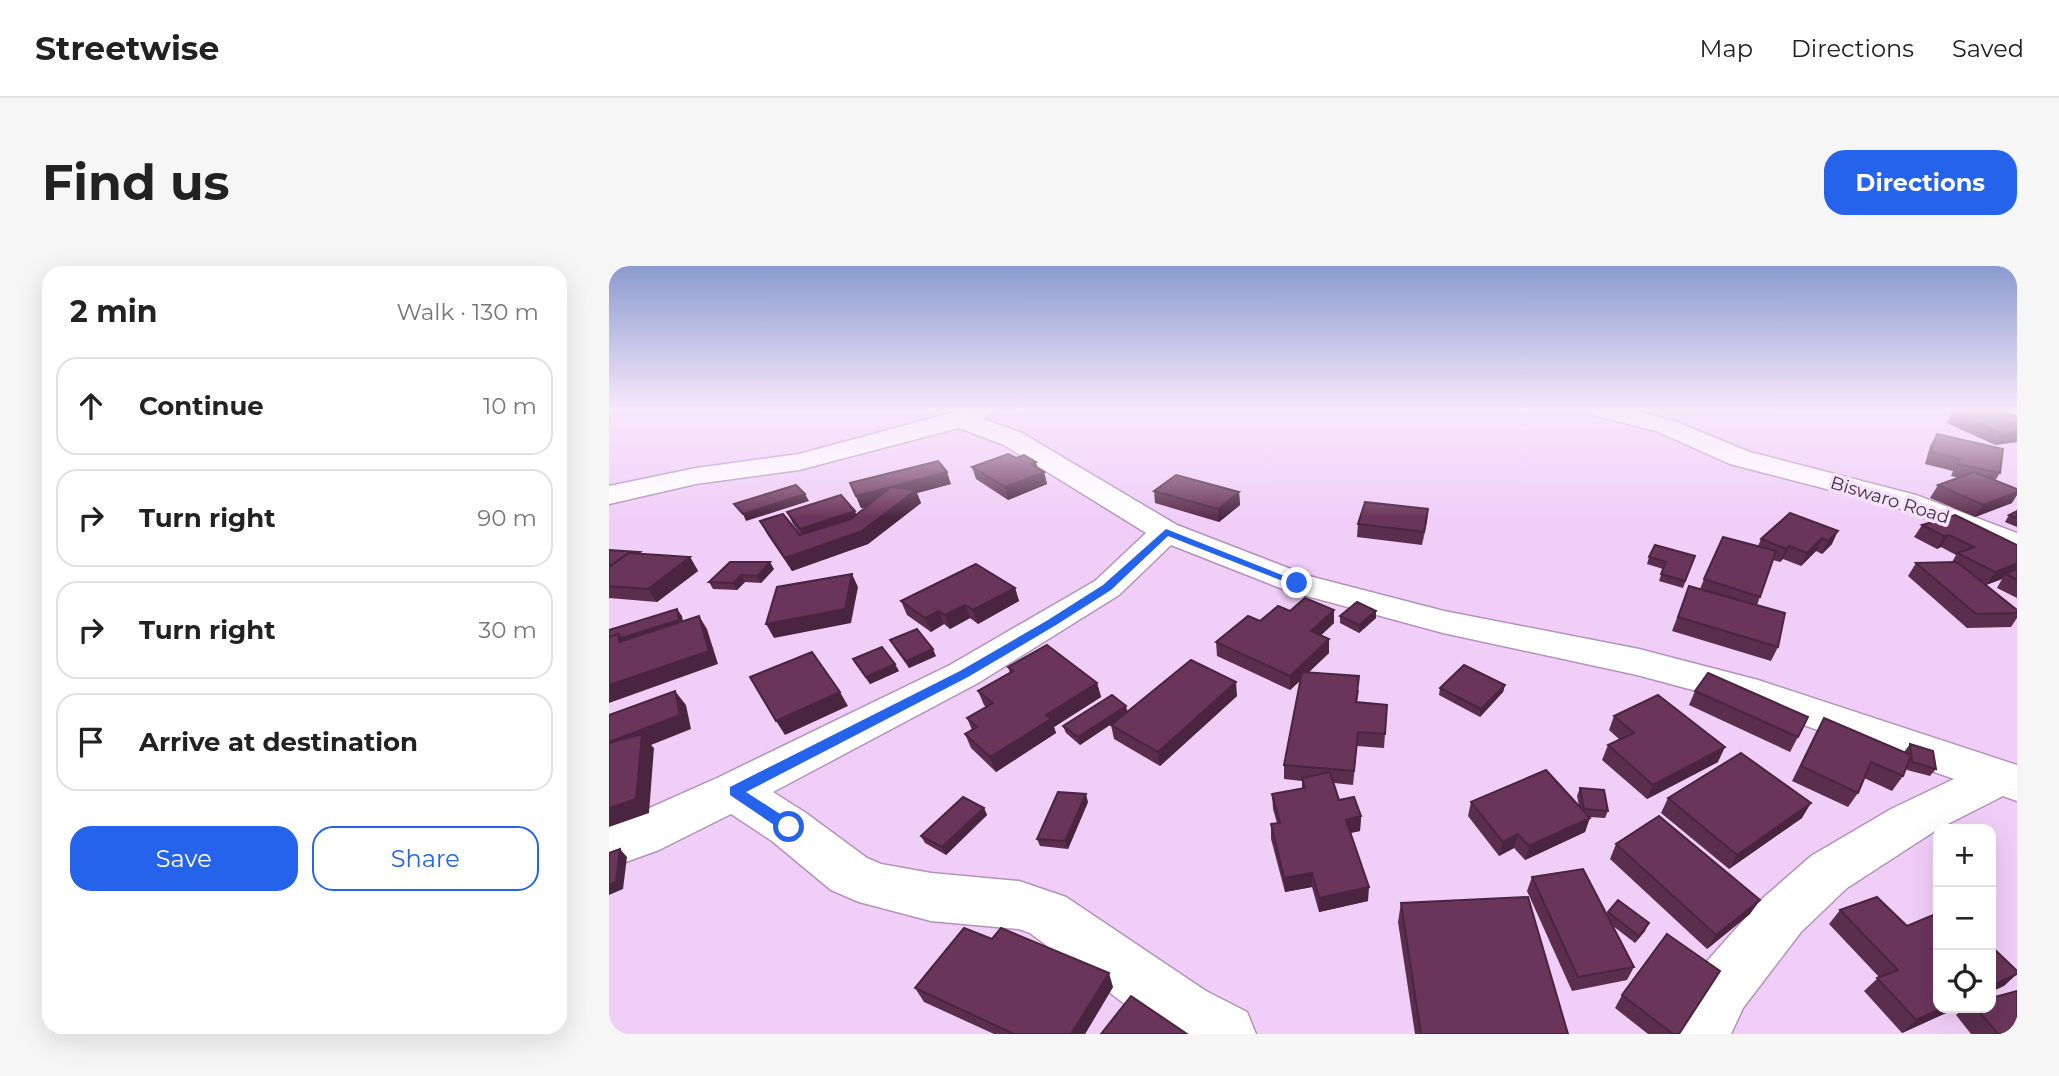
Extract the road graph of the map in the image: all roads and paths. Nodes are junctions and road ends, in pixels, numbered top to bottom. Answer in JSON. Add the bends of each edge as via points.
{"nodes":[{"id":1,"x":858,"y":446,"type":"edge"},
{"id":2,"x":1024,"y":446,"type":"edge"},
{"id":3,"x":1711,"y":446,"type":"edge"},
{"id":4,"x":609,"y":495,"type":"edge"},
{"id":5,"x":1166,"y":532,"type":"junction"},
{"id":6,"x":2017,"y":544,"type":"edge"},
{"id":7,"x":2008,"y":780,"type":"edge"},
{"id":8,"x":734,"y":791,"type":"junction"},
{"id":9,"x":609,"y":847,"type":"edge"},
{"id":10,"x":1225,"y":1034,"type":"edge"},
{"id":11,"x":1699,"y":1034,"type":"edge"}],
"edges":[{"from":1,"to":4,"type":"street","via":[[799,462],[696,476]]},
{"from":2,"to":5,"type":"street"},
{"from":3,"to":6,"type":"street","name":"Biswaro Road","via":[[1739,458],[1906,501]]},
{"from":5,"to":7,"type":"street","via":[[1297,583],[1443,622],[1639,662],[1758,694]]},
{"from":5,"to":8,"type":"street","via":[[1107,588],[1052,623],[964,674]]},
{"from":7,"to":11,"type":"street","via":[[1908,823],[1829,872],[1782,915],[1722,988]]},
{"from":8,"to":9,"type":"street"},
{"from":8,"to":10,"type":"street","via":[[849,874],[878,886],[931,897],[1019,905],[1047,914],[1185,1012]]}]}
